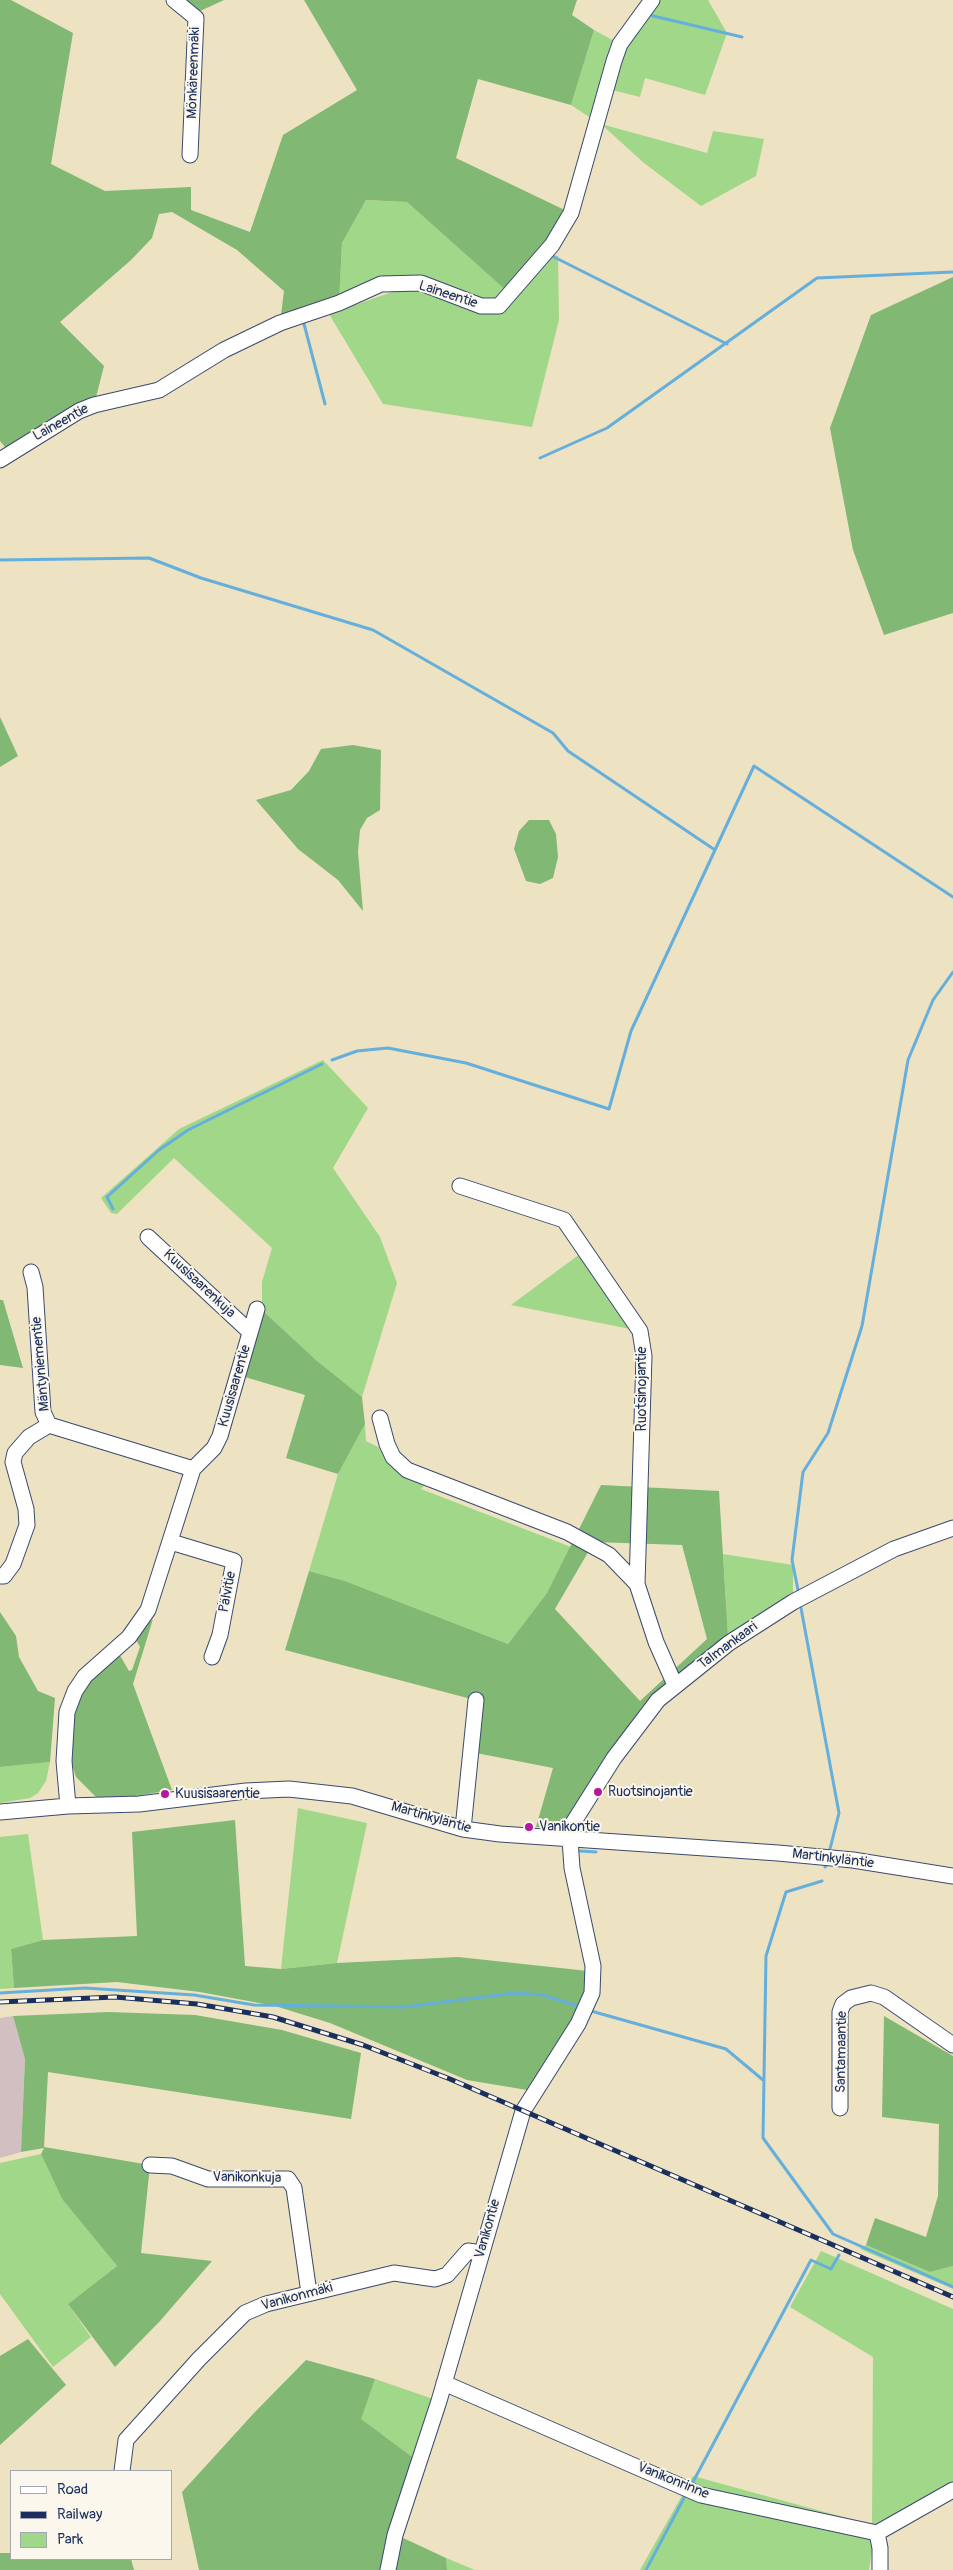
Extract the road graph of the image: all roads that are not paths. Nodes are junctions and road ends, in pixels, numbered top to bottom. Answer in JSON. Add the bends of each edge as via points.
{"nodes":[{"id":1,"x":174,"y":0,"type":"edge"},
{"id":2,"x":652,"y":0,"type":"edge"},
{"id":3,"x":190,"y":155,"type":"dead end"},
{"id":4,"x":0,"y":460,"type":"edge"},
{"id":5,"x":460,"y":1186,"type":"dead end"},
{"id":6,"x":148,"y":1237,"type":"dead end"},
{"id":7,"x":31,"y":1272,"type":"dead end"},
{"id":8,"x":257,"y":1309,"type":"dead end"},
{"id":9,"x":250,"y":1332,"type":"junction"},
{"id":10,"x":380,"y":1418,"type":"dead end"},
{"id":11,"x":49,"y":1424,"type":"junction"},
{"id":12,"x":193,"y":1469,"type":"junction"},
{"id":13,"x":953,"y":1528,"type":"edge"},
{"id":14,"x":171,"y":1542,"type":"junction"},
{"id":15,"x":0,"y":1576,"type":"edge"},
{"id":16,"x":637,"y":1584,"type":"junction"},
{"id":17,"x":212,"y":1657,"type":"dead end"},
{"id":18,"x":675,"y":1685,"type":"junction"},
{"id":19,"x":476,"y":1700,"type":"dead end"},
{"id":20,"x":68,"y":1806,"type":"junction"},
{"id":21,"x":0,"y":1812,"type":"edge"},
{"id":22,"x":463,"y":1829,"type":"junction"},
{"id":23,"x":570,"y":1839,"type":"junction"},
{"id":24,"x":953,"y":1876,"type":"edge"},
{"id":25,"x":953,"y":2045,"type":"edge"},
{"id":26,"x":840,"y":2108,"type":"dead end"},
{"id":27,"x":150,"y":2165,"type":"dead end"},
{"id":28,"x":481,"y":2253,"type":"junction"},
{"id":29,"x":309,"y":2293,"type":"junction"},
{"id":30,"x":444,"y":2383,"type":"junction"},
{"id":31,"x":122,"y":2470,"type":"edge"},
{"id":32,"x":953,"y":2490,"type":"edge"},
{"id":33,"x":877,"y":2533,"type":"junction"},
{"id":34,"x":388,"y":2570,"type":"edge"},
{"id":35,"x":880,"y":2570,"type":"edge"}],
"edges":[{"from":1,"to":3,"type":"street","name":"Mönkäreenmäki","via":[[196,18]]},
{"from":2,"to":4,"type":"street","name":"Laineentie","via":[[620,44],[572,213],[552,245],[498,306],[481,306],[421,283],[381,284],[272,327],[224,350],[160,390],[79,411]]},
{"from":5,"to":16,"type":"street","name":"Ruotsinojantie","via":[[564,1220],[640,1331],[644,1356]]},
{"from":6,"to":9,"type":"street","name":"Kuusisaarenkuja"},
{"from":7,"to":11,"type":"street","name":"Mäntyniementie","via":[[43,1412]]},
{"from":8,"to":9,"type":"street","name":"Kuusisaarentie"},
{"from":9,"to":12,"type":"street","name":"Kuusisaarentie","via":[[220,1436],[214,1448]]},
{"from":10,"to":16,"type":"street","via":[[393,1457],[408,1470],[567,1532],[609,1555]]},
{"from":11,"to":12,"type":"street","name":"Mäntyniementie"},
{"from":11,"to":15,"type":"street","via":[[29,1437],[15,1453],[13,1462],[27,1525],[13,1564],[4,1576]]},
{"from":12,"to":14,"type":"street","name":"Kuusisaarentie"},
{"from":13,"to":18,"type":"street","name":"Talmankaari","via":[[894,1549],[793,1602],[729,1643]]},
{"from":14,"to":17,"type":"street","name":"Pälvitie","via":[[234,1561],[220,1635]]},
{"from":14,"to":20,"type":"street","name":"Kuusisaarentie","via":[[148,1610],[140,1624],[85,1676],[66,1712],[64,1761]]},
{"from":16,"to":18,"type":"street","name":"Ruotsinojantie","via":[[656,1642]]},
{"from":18,"to":23,"type":"street","name":"Talmankaari","via":[[658,1700],[614,1758],[573,1823]]},
{"from":19,"to":22,"type":"street"},
{"from":20,"to":21,"type":"street","name":"Martinkyläntie"},
{"from":20,"to":22,"type":"street","name":"Martinkyläntie","via":[[139,1804],[289,1789],[352,1796]]},
{"from":22,"to":23,"type":"street","name":"Martinkyläntie"},
{"from":23,"to":24,"type":"street","name":"Martinkyläntie","via":[[778,1852]]},
{"from":23,"to":28,"type":"street","name":"Vanikontie","via":[[572,1868],[593,1966],[592,1993],[578,2024],[523,2111]]},
{"from":25,"to":26,"type":"street","name":"Santamaantie","via":[[884,1997],[871,1993],[851,1998],[843,2004],[840,2012]]},
{"from":27,"to":29,"type":"street","name":"Vanikonkuja","via":[[172,2166],[208,2178],[288,2179],[294,2188]]},
{"from":28,"to":29,"type":"street","name":"Vanikonmäki","via":[[468,2251],[447,2275],[435,2279],[394,2273]]},
{"from":28,"to":30,"type":"street","name":"Vanikontie"},
{"from":29,"to":31,"type":"street","name":"Vanikonmäki","via":[[266,2304],[238,2319],[126,2440]]},
{"from":30,"to":33,"type":"street","name":"Vanikonrinne","via":[[701,2495]]},
{"from":30,"to":34,"type":"street","name":"Vanikontie","via":[[395,2536]]},
{"from":32,"to":33,"type":"street"},
{"from":33,"to":35,"type":"street"}]}
